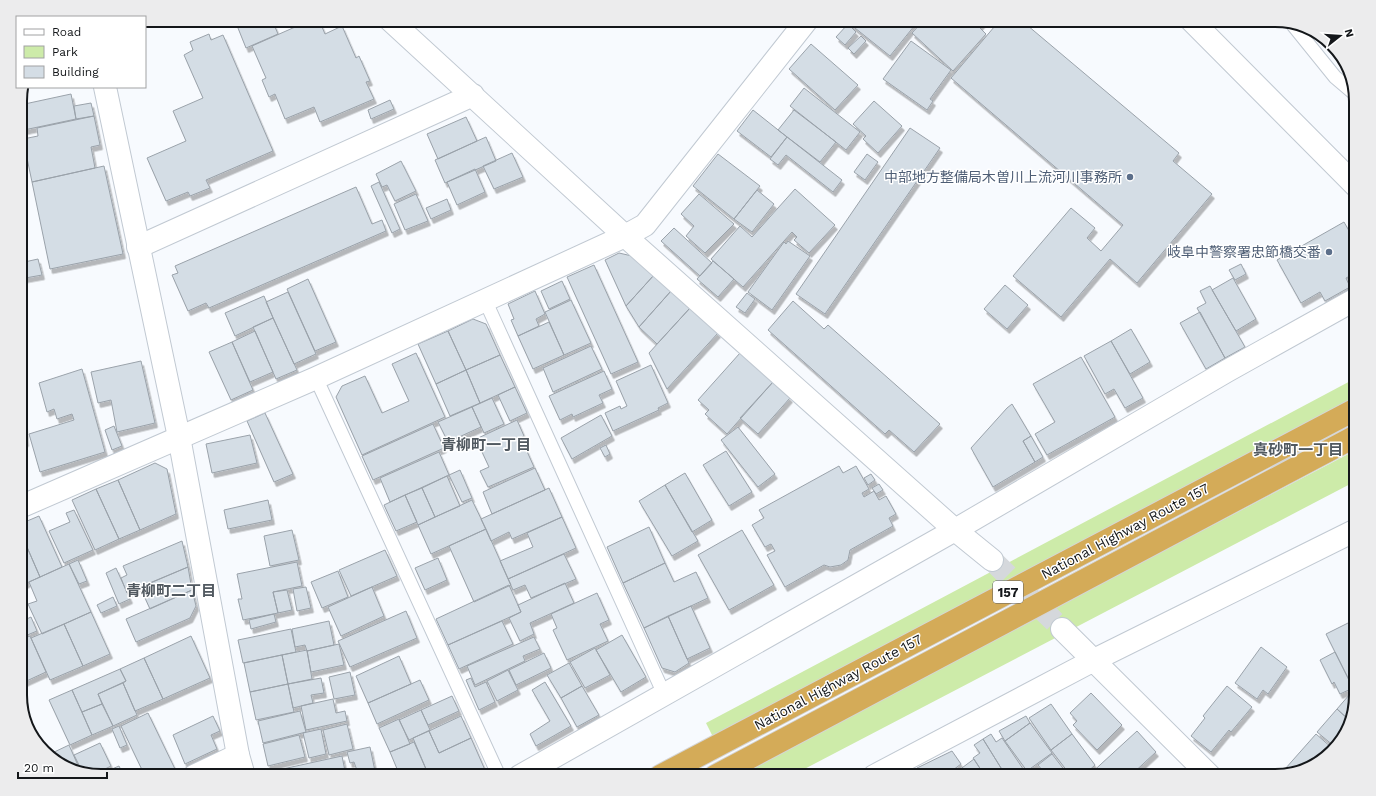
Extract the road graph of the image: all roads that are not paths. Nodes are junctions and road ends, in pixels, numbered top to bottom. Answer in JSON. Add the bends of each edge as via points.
{"nodes":[{"id":1,"x":398,"y":27,"type":"edge"},
{"id":2,"x":801,"y":27,"type":"edge"},
{"id":3,"x":1198,"y":27,"type":"edge"},
{"id":4,"x":1298,"y":31,"type":"edge"},
{"id":5,"x":105,"y":88,"type":"edge"},
{"id":6,"x":1348,"y":88,"type":"edge"},
{"id":7,"x":473,"y":95,"type":"junction"},
{"id":8,"x":1349,"y":179,"type":"edge"},
{"id":9,"x":626,"y":236,"type":"junction"},
{"id":10,"x":138,"y":247,"type":"junction"},
{"id":11,"x":485,"y":300,"type":"junction"},
{"id":12,"x":1349,"y":303,"type":"edge"},
{"id":13,"x":316,"y":378,"type":"junction"},
{"id":14,"x":1349,"y":413,"type":"edge"},
{"id":15,"x":179,"y":437,"type":"junction"},
{"id":16,"x":1349,"y":440,"type":"edge"},
{"id":17,"x":27,"y":504,"type":"edge"},
{"id":18,"x":955,"y":530,"type":"junction"},
{"id":19,"x":1349,"y":533,"type":"edge"},
{"id":20,"x":992,"y":560,"type":"tunnel mouth"},
{"id":21,"x":1062,"y":629,"type":"tunnel mouth"},
{"id":22,"x":1094,"y":660,"type":"junction"},
{"id":23,"x":664,"y":694,"type":"junction"},
{"id":24,"x":238,"y":755,"type":"junction"},
{"id":25,"x":209,"y":769,"type":"edge"},
{"id":26,"x":242,"y":769,"type":"edge"},
{"id":27,"x":496,"y":769,"type":"edge"},
{"id":28,"x":532,"y":769,"type":"edge"},
{"id":29,"x":673,"y":769,"type":"edge"},
{"id":30,"x":728,"y":769,"type":"edge"},
{"id":31,"x":887,"y":769,"type":"edge"},
{"id":32,"x":1198,"y":769,"type":"edge"}],
"edges":[{"from":1,"to":7,"type":"street"},
{"from":2,"to":9,"type":"street","via":[[645,225]]},
{"from":3,"to":8,"type":"street"},
{"from":4,"to":6,"type":"lane","via":[[1335,77]]},
{"from":5,"to":10,"type":"street"},
{"from":7,"to":9,"type":"street"},
{"from":7,"to":10,"type":"street"},
{"from":9,"to":11,"type":"street"},
{"from":9,"to":18,"type":"street"},
{"from":10,"to":15,"type":"street"},
{"from":11,"to":13,"type":"street"},
{"from":11,"to":23,"type":"lane"},
{"from":12,"to":18,"type":"street"},
{"from":13,"to":15,"type":"street"},
{"from":13,"to":27,"type":"lane"},
{"from":14,"to":29,"type":"highway","name":"National Highway Route 157","number":"157"},
{"from":15,"to":17,"type":"street"},
{"from":15,"to":24,"type":"street"},
{"from":16,"to":30,"type":"highway","name":"National Highway Route 157","number":"157"},
{"from":18,"to":20,"type":"street"},
{"from":18,"to":23,"type":"street"},
{"from":19,"to":22,"type":"street"},
{"from":21,"to":22,"type":"street"},
{"from":22,"to":31,"type":"street"},
{"from":22,"to":32,"type":"street"},
{"from":23,"to":28,"type":"street"},
{"from":24,"to":25,"type":"street"},
{"from":24,"to":26,"type":"street"}]}
